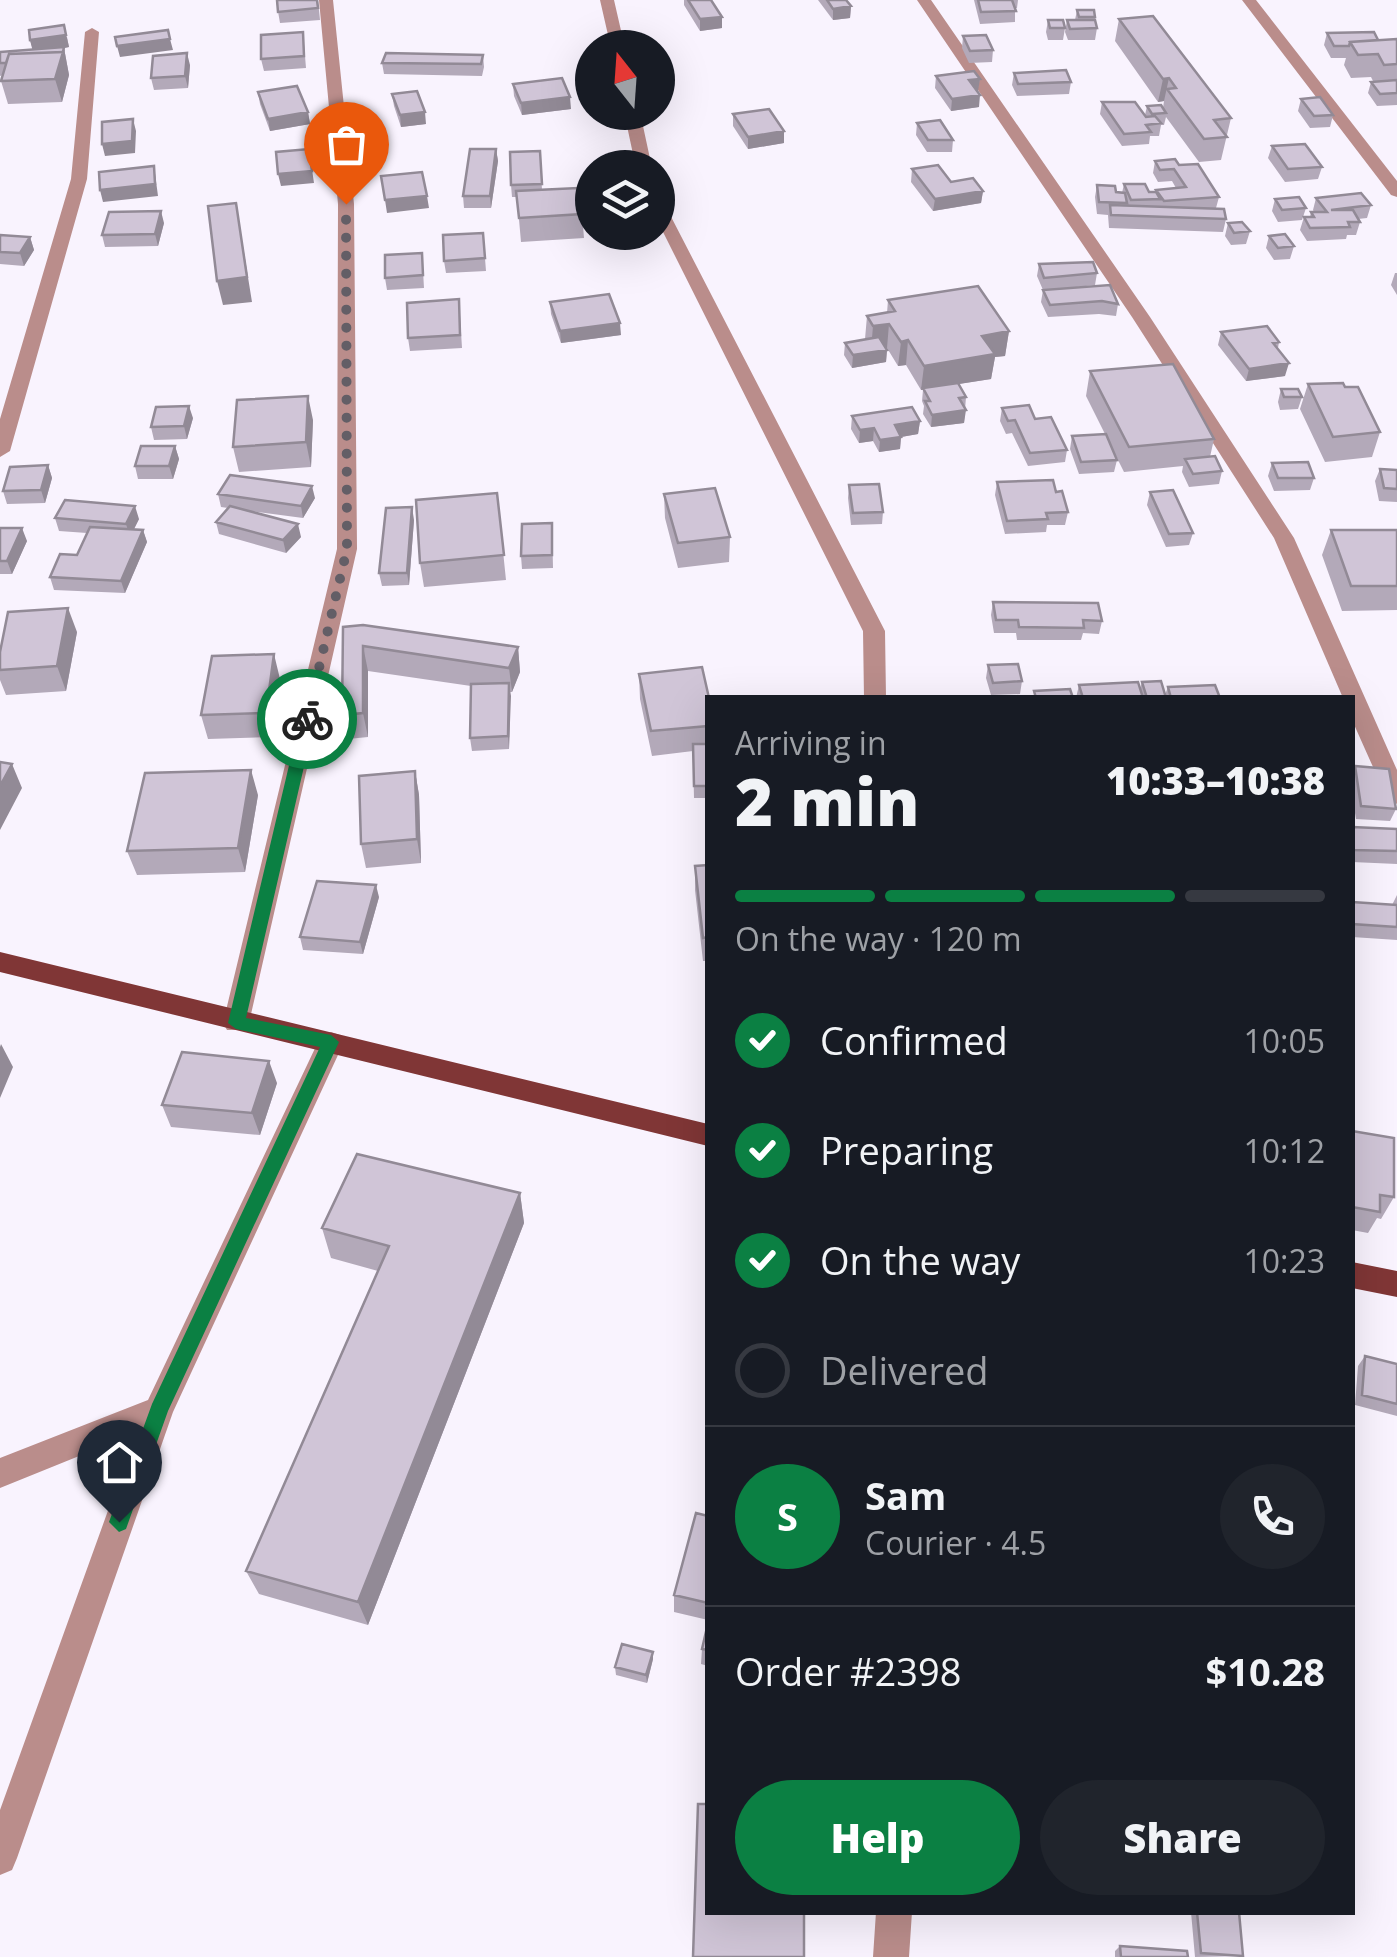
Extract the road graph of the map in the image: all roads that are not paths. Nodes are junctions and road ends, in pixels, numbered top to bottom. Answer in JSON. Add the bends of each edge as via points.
{"nodes":[{"id":1,"x":326,"y":0,"type":"edge"},
{"id":2,"x":607,"y":0,"type":"edge"},
{"id":3,"x":924,"y":0,"type":"edge"},
{"id":4,"x":1250,"y":0,"type":"edge"},
{"id":5,"x":614,"y":30,"type":"edge"},
{"id":6,"x":92,"y":32,"type":"dead end"},
{"id":7,"x":1397,"y":192,"type":"edge"},
{"id":8,"x":675,"y":240,"type":"edge"},
{"id":9,"x":0,"y":451,"type":"edge"},
{"id":10,"x":876,"y":695,"type":"edge"},
{"id":11,"x":1353,"y":695,"type":"edge"},
{"id":12,"x":1355,"y":700,"type":"edge"},
{"id":13,"x":1397,"y":796,"type":"edge"},
{"id":14,"x":0,"y":962,"type":"edge"},
{"id":15,"x":236,"y":1023,"type":"junction"},
{"id":16,"x":331,"y":1042,"type":"junction"},
{"id":17,"x":705,"y":1134,"type":"edge"},
{"id":18,"x":1355,"y":1275,"type":"edge"},
{"id":19,"x":1397,"y":1284,"type":"edge"},
{"id":20,"x":159,"y":1410,"type":"junction"},
{"id":21,"x":0,"y":1472,"type":"edge"},
{"id":22,"x":0,"y":1858,"type":"edge"},
{"id":23,"x":894,"y":1915,"type":"edge"},
{"id":24,"x":891,"y":1957,"type":"edge"}],
"edges":[{"from":1,"to":15,"type":"street","via":[[346,204],[347,549]]},
{"from":2,"to":5,"type":"street"},
{"from":3,"to":11,"type":"street","via":[[1284,538]]},
{"from":4,"to":7,"type":"street"},
{"from":6,"to":9,"type":"street","via":[[79,179]]},
{"from":8,"to":10,"type":"street","via":[[874,631]]},
{"from":12,"to":13,"type":"street"},
{"from":14,"to":15,"type":"main road"},
{"from":15,"to":16,"type":"main road"},
{"from":16,"to":17,"type":"main road"},
{"from":16,"to":20,"type":"street"},
{"from":18,"to":19,"type":"main road"},
{"from":20,"to":21,"type":"street"},
{"from":20,"to":22,"type":"street"},
{"from":23,"to":24,"type":"street"}]}
